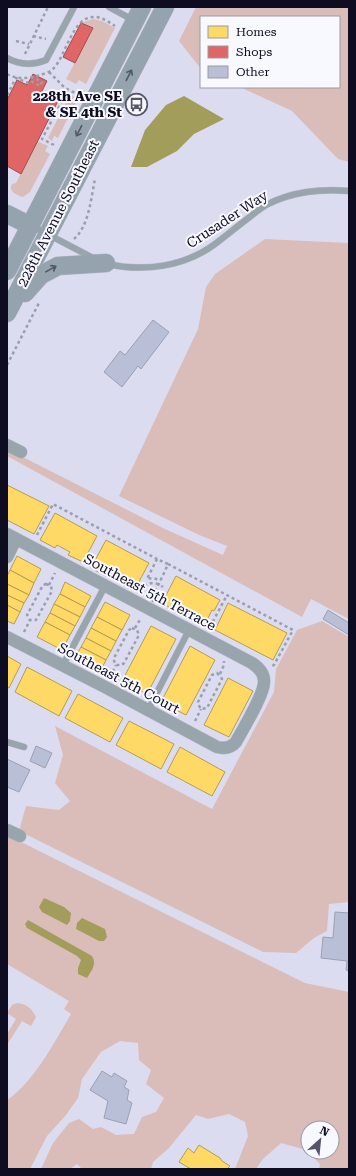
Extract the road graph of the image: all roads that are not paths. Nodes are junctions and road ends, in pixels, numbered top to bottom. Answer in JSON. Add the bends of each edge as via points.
{"nodes":[{"id":1,"x":74,"y":7,"type":"edge"},
{"id":2,"x":109,"y":7,"type":"edge"},
{"id":3,"x":165,"y":7,"type":"edge"},
{"id":4,"x":138,"y":14,"type":"edge"},
{"id":5,"x":7,"y":58,"type":"edge"},
{"id":6,"x":349,"y":191,"type":"edge"},
{"id":7,"x":7,"y":214,"type":"edge"},
{"id":8,"x":31,"y":226,"type":"junction"},
{"id":9,"x":47,"y":234,"type":"junction"},
{"id":10,"x":106,"y":263,"type":"junction"},
{"id":11,"x":7,"y":271,"type":"edge"},
{"id":12,"x":7,"y":313,"type":"edge"},
{"id":13,"x":7,"y":318,"type":"edge"},
{"id":14,"x":7,"y":445,"type":"edge"},
{"id":15,"x":21,"y":452,"type":"dead end"},
{"id":16,"x":12,"y":537,"type":"edge"},
{"id":17,"x":7,"y":557,"type":"edge"},
{"id":18,"x":105,"y":586,"type":"junction"},
{"id":19,"x":189,"y":630,"type":"junction"},
{"id":20,"x":7,"y":637,"type":"edge"},
{"id":21,"x":63,"y":665,"type":"junction"},
{"id":22,"x":148,"y":710,"type":"junction"},
{"id":23,"x":7,"y":742,"type":"edge"},
{"id":24,"x":24,"y":747,"type":"dead end"},
{"id":25,"x":217,"y":747,"type":"joint"},
{"id":26,"x":7,"y":830,"type":"edge"},
{"id":27,"x":20,"y":836,"type":"dead end"}],
"edges":[{"from":1,"to":5,"type":"lane","via":[[46,60],[26,64],[16,63]]},
{"from":2,"to":4,"type":"lane"},
{"from":9,"to":3,"type":"main road","name":"228th Avenue Southeast","one_way":true},
{"from":4,"to":8,"type":"main road","name":"228th Avenue Southeast","one_way":true},
{"from":6,"to":10,"type":"lane","name":"Crusader Way","via":[[320,190],[284,197],[265,206],[214,245],[177,263],[124,268]]},
{"from":7,"to":8,"type":"main road"},
{"from":8,"to":9,"type":"lane","name":"Crusader Way"},
{"from":8,"to":11,"type":"main road","name":"228th Avenue Southeast"},
{"from":9,"to":10,"type":"lane","name":"Crusader Way"},
{"from":9,"to":12,"type":"main road","name":"228th Avenue Southeast"},
{"from":13,"to":10,"type":"main road","one_way":true,"via":[[41,275],[58,266]]},
{"from":14,"to":15,"type":"street"},
{"from":16,"to":17,"type":"street"},
{"from":16,"to":18,"type":"street","name":"Southeast 5th Terrace"},
{"from":18,"to":19,"type":"street","name":"Southeast 5th Terrace"},
{"from":18,"to":21,"type":"lane"},
{"from":19,"to":22,"type":"lane"},
{"from":19,"to":25,"type":"street","name":"Southeast 5th Terrace","via":[[252,663],[259,668],[265,679],[263,689],[233,746]]},
{"from":20,"to":21,"type":"street","name":"Southeast 5th Court"},
{"from":21,"to":22,"type":"street","name":"Southeast 5th Court"},
{"from":22,"to":25,"type":"street","name":"Southeast 5th Court"},
{"from":23,"to":24,"type":"lane"},
{"from":26,"to":27,"type":"street"}]}
